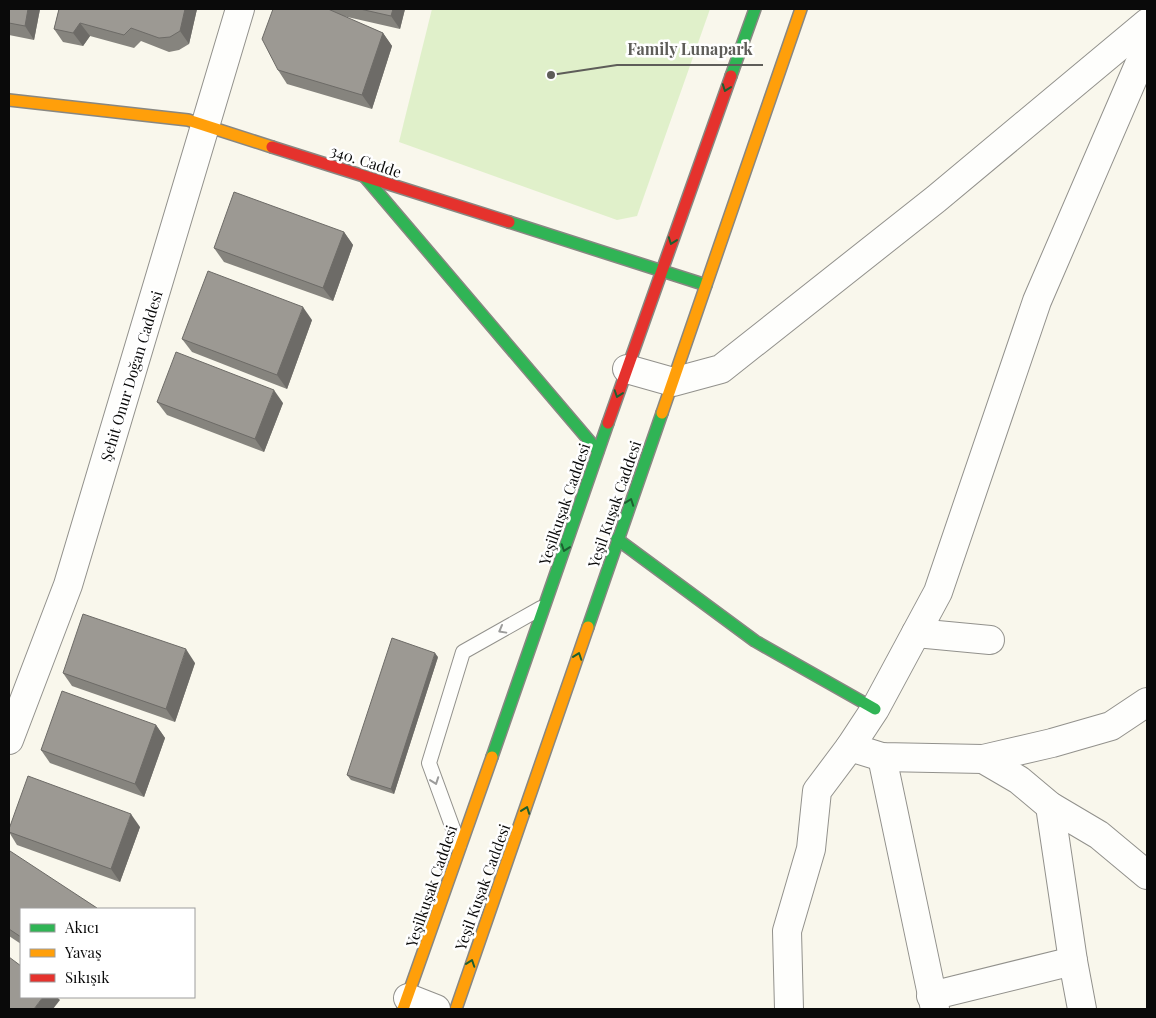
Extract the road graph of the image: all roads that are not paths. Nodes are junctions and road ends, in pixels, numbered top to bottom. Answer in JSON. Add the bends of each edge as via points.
{"nodes":[{"id":1,"x":240,"y":9,"type":"edge"},
{"id":2,"x":755,"y":9,"type":"edge"},
{"id":3,"x":801,"y":9,"type":"edge"},
{"id":4,"x":1147,"y":23,"type":"edge"},
{"id":5,"x":1146,"y":52,"type":"edge"},
{"id":6,"x":9,"y":100,"type":"edge"},
{"id":7,"x":205,"y":126,"type":"junction"},
{"id":8,"x":364,"y":176,"type":"junction"},
{"id":9,"x":661,"y":271,"type":"junction"},
{"id":10,"x":706,"y":285,"type":"junction"},
{"id":11,"x":627,"y":369,"type":"junction"},
{"id":12,"x":673,"y":382,"type":"junction"},
{"id":13,"x":598,"y":451,"type":"junction"},
{"id":14,"x":617,"y":539,"type":"junction"},
{"id":15,"x":544,"y":606,"type":"junction"},
{"id":16,"x":916,"y":633,"type":"junction"},
{"id":17,"x":990,"y":640,"type":"dead end"},
{"id":18,"x":1147,"y":702,"type":"edge"},
{"id":19,"x":875,"y":709,"type":"junction"},
{"id":20,"x":9,"y":740,"type":"edge"},
{"id":21,"x":850,"y":747,"type":"junction"},
{"id":22,"x":882,"y":758,"type":"junction"},
{"id":23,"x":983,"y":758,"type":"junction"},
{"id":24,"x":1050,"y":806,"type":"junction"},
{"id":25,"x":460,"y":848,"type":"junction"},
{"id":26,"x":1147,"y":875,"type":"edge"},
{"id":27,"x":1073,"y":960,"type":"junction"},
{"id":28,"x":406,"y":1003,"type":"edge"},
{"id":29,"x":933,"y":1003,"type":"edge"},
{"id":30,"x":436,"y":1009,"type":"edge"},
{"id":31,"x":456,"y":1009,"type":"edge"},
{"id":32,"x":789,"y":1009,"type":"edge"},
{"id":33,"x":1082,"y":1009,"type":"edge"}],
"edges":[{"from":1,"to":7,"type":"street","name":"Şehit Onur Doğan Caddesi"},
{"from":2,"to":9,"type":"main road","name":"Yeşilkuşak Caddesi","one_way":true},
{"from":3,"to":10,"type":"main road","name":"Yeşil Kuşak Caddesi"},
{"from":4,"to":12,"type":"street","via":[[936,199],[721,369]]},
{"from":5,"to":16,"type":"street","via":[[1037,301],[938,592]]},
{"from":6,"to":7,"type":"main road","name":"340. Cadde","via":[[188,120]]},
{"from":7,"to":8,"type":"main road","name":"340. Cadde"},
{"from":7,"to":20,"type":"street","name":"Şehit Onur Doğan Caddesi","via":[[68,585]]},
{"from":8,"to":9,"type":"main road","name":"340. Cadde"},
{"from":8,"to":13,"type":"main road"},
{"from":9,"to":10,"type":"main road","name":"340. Cadde"},
{"from":9,"to":11,"type":"main road","name":"Yeşilkuşak Caddesi"},
{"from":10,"to":12,"type":"main road","name":"Yeşil Kuşak Caddesi"},
{"from":11,"to":12,"type":"street"},
{"from":11,"to":13,"type":"main road","name":"Yeşilkuşak Caddesi","one_way":true},
{"from":14,"to":12,"type":"main road","name":"Yeşil Kuşak Caddesi","one_way":true},
{"from":13,"to":15,"type":"main road","name":"Yeşilkuşak Caddesi","one_way":true},
{"from":14,"to":19,"type":"main road","via":[[756,640]]},
{"from":31,"to":14,"type":"main road","name":"Yeşil Kuşak Caddesi","one_way":true},
{"from":15,"to":25,"type":"main road","name":"Yeşilkuşak Caddesi"},
{"from":15,"to":25,"type":"lane","one_way":true,"via":[[463,652],[429,763]]},
{"from":16,"to":17,"type":"street"},
{"from":16,"to":19,"type":"street"},
{"from":18,"to":23,"type":"street","via":[[1111,726]]},
{"from":19,"to":21,"type":"street"},
{"from":21,"to":22,"type":"street"},
{"from":21,"to":32,"type":"street","via":[[817,791],[811,850],[787,931]]},
{"from":22,"to":23,"type":"street"},
{"from":22,"to":29,"type":"street"},
{"from":23,"to":24,"type":"street","via":[[1019,780]]},
{"from":24,"to":26,"type":"street","via":[[1099,835]]},
{"from":24,"to":27,"type":"street"},
{"from":25,"to":28,"type":"main road","name":"Yeşilkuşak Caddesi"},
{"from":27,"to":29,"type":"street"},
{"from":27,"to":33,"type":"street"},
{"from":28,"to":30,"type":"street"}]}
